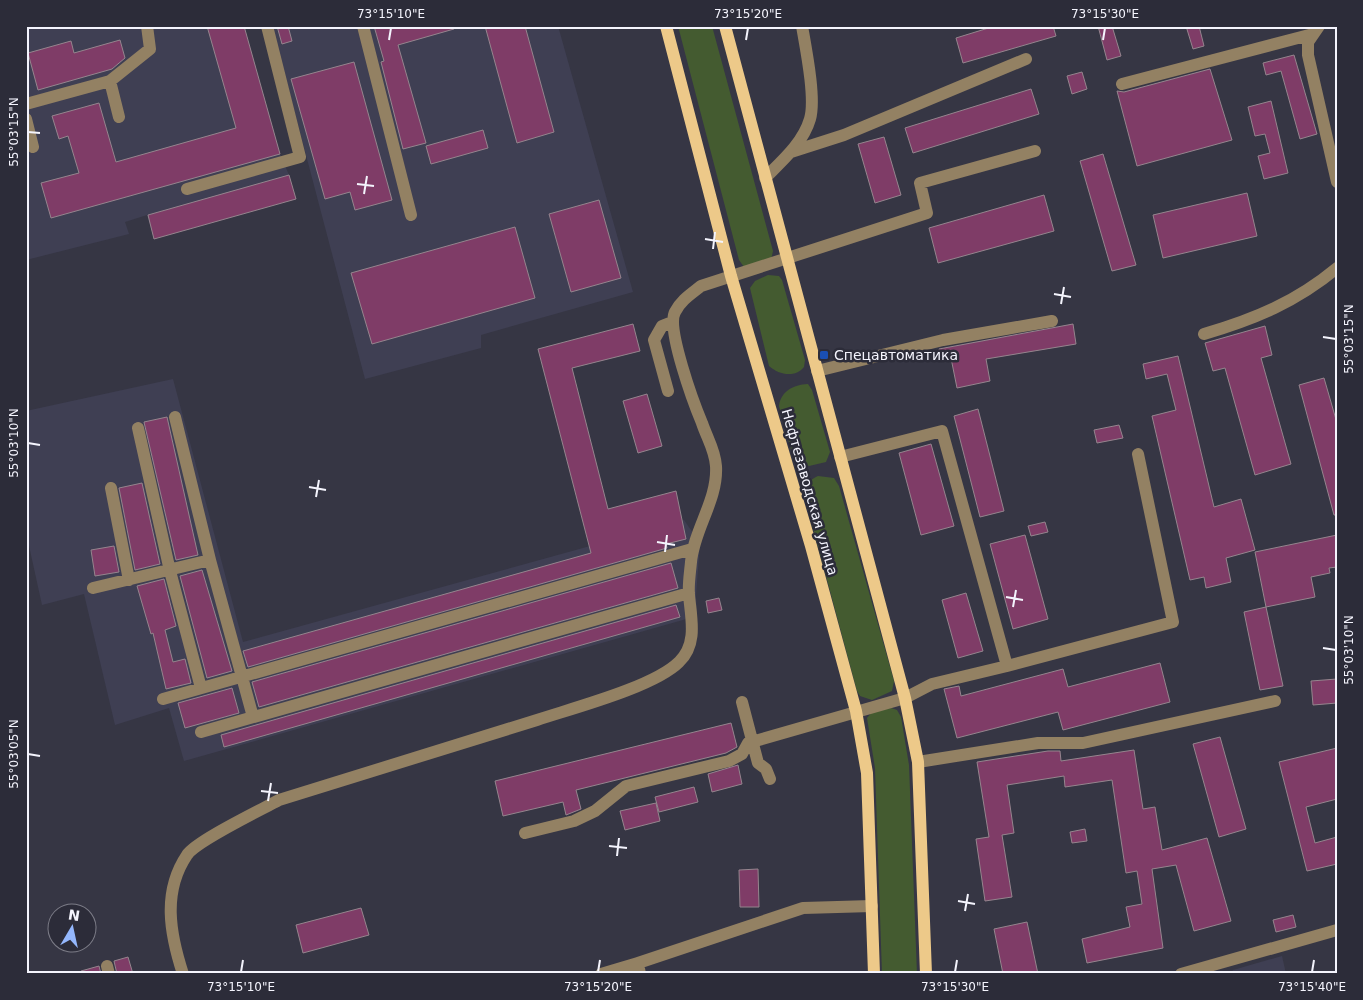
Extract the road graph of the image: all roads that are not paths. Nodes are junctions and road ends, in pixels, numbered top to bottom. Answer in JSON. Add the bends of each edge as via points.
{"nodes":[{"id":1,"x":147,"y":26,"type":"edge"},
{"id":2,"x":267,"y":26,"type":"edge"},
{"id":3,"x":363,"y":26,"type":"edge"},
{"id":4,"x":666,"y":26,"type":"edge"},
{"id":5,"x":725,"y":26,"type":"edge"},
{"id":6,"x":802,"y":26,"type":"edge"},
{"id":7,"x":1316,"y":30,"type":"edge"},
{"id":8,"x":1026,"y":59,"type":"dead end"},
{"id":9,"x":110,"y":81,"type":"junction"},
{"id":10,"x":1122,"y":84,"type":"dead end"},
{"id":11,"x":26,"y":104,"type":"edge"},
{"id":12,"x":119,"y":117,"type":"dead end"},
{"id":13,"x":26,"y":119,"type":"edge"},
{"id":14,"x":34,"y":146,"type":"dead end"},
{"id":15,"x":1035,"y":151,"type":"dead end"},
{"id":16,"x":791,"y":152,"type":"junction"},
{"id":17,"x":765,"y":178,"type":"junction"},
{"id":18,"x":1337,"y":182,"type":"edge"},
{"id":19,"x":187,"y":189,"type":"dead end"},
{"id":20,"x":411,"y":215,"type":"dead end"},
{"id":21,"x":786,"y":259,"type":"junction"},
{"id":22,"x":1337,"y":268,"type":"edge"},
{"id":23,"x":731,"y":276,"type":"junction"},
{"id":24,"x":1052,"y":320,"type":"dead end"},
{"id":25,"x":672,"y":322,"type":"junction"},
{"id":26,"x":1204,"y":334,"type":"dead end"},
{"id":27,"x":817,"y":371,"type":"junction"},
{"id":28,"x":668,"y":391,"type":"dead end"},
{"id":29,"x":175,"y":417,"type":"dead end"},
{"id":30,"x":138,"y":428,"type":"dead end"},
{"id":31,"x":1138,"y":454,"type":"dead end"},
{"id":32,"x":840,"y":457,"type":"junction"},
{"id":33,"x":110,"y":488,"type":"dead end"},
{"id":34,"x":692,"y":549,"type":"junction"},
{"id":35,"x":210,"y":560,"type":"junction"},
{"id":36,"x":170,"y":571,"type":"junction"},
{"id":37,"x":129,"y":580,"type":"junction"},
{"id":38,"x":93,"y":588,"type":"dead end"},
{"id":39,"x":689,"y":593,"type":"junction"},
{"id":40,"x":1007,"y":666,"type":"junction"},
{"id":41,"x":242,"y":677,"type":"junction"},
{"id":42,"x":201,"y":688,"type":"junction"},
{"id":43,"x":905,"y":698,"type":"junction"},
{"id":44,"x":163,"y":699,"type":"dead end"},
{"id":45,"x":742,"y":702,"type":"dead end"},
{"id":46,"x":1275,"y":702,"type":"dead end"},
{"id":47,"x":856,"y":711,"type":"junction"},
{"id":48,"x":252,"y":717,"type":"junction"},
{"id":49,"x":201,"y":732,"type":"dead end"},
{"id":50,"x":754,"y":742,"type":"junction"},
{"id":51,"x":918,"y":762,"type":"junction"},
{"id":52,"x":770,"y":779,"type":"dead end"},
{"id":53,"x":525,"y":833,"type":"dead end"},
{"id":54,"x":872,"y":906,"type":"junction"},
{"id":55,"x":1337,"y":930,"type":"edge"},
{"id":56,"x":639,"y":968,"type":"edge"},
{"id":57,"x":183,"y":974,"type":"edge"},
{"id":58,"x":601,"y":974,"type":"edge"},
{"id":59,"x":874,"y":974,"type":"edge"},
{"id":60,"x":926,"y":974,"type":"edge"},
{"id":61,"x":1181,"y":974,"type":"edge"}],
"edges":[{"from":1,"to":9,"type":"street","via":[[150,48]]},
{"from":2,"to":19,"type":"street","via":[[300,157]]},
{"from":3,"to":20,"type":"street"},
{"from":4,"to":23,"type":"main road","name":"Нефтезаводская улица"},
{"from":5,"to":17,"type":"main road"},
{"from":6,"to":16,"type":"street","via":[[812,103],[810,119]]},
{"from":7,"to":10,"type":"street"},
{"from":7,"to":18,"type":"street","via":[[1308,42],[1308,55]]},
{"from":8,"to":16,"type":"street","via":[[844,135]]},
{"from":9,"to":11,"type":"street"},
{"from":9,"to":12,"type":"street"},
{"from":13,"to":14,"type":"street"},
{"from":15,"to":21,"type":"street","via":[[920,183],[927,213]]},
{"from":16,"to":17,"type":"street"},
{"from":17,"to":21,"type":"main road"},
{"from":21,"to":23,"type":"street"},
{"from":21,"to":27,"type":"main road"},
{"from":22,"to":26,"type":"street","via":[[1313,288],[1284,304],[1246,322]]},
{"from":23,"to":25,"type":"street","via":[[701,286],[684,298],[674,312]]},
{"from":23,"to":47,"type":"main road","name":"Нефтезаводская улица"},
{"from":24,"to":27,"type":"street","via":[[944,340]]},
{"from":25,"to":28,"type":"street","via":[[662,326],[654,340]]},
{"from":25,"to":34,"type":"street","via":[[702,424],[713,447],[716,467],[714,487]]},
{"from":27,"to":32,"type":"main road"},
{"from":29,"to":35,"type":"street"},
{"from":30,"to":36,"type":"street"},
{"from":31,"to":40,"type":"street","via":[[1173,622]]},
{"from":32,"to":40,"type":"street","via":[[942,431]]},
{"from":32,"to":43,"type":"main road"},
{"from":33,"to":37,"type":"street"},
{"from":34,"to":39,"type":"street"},
{"from":34,"to":41,"type":"street"},
{"from":35,"to":36,"type":"street"},
{"from":35,"to":41,"type":"street"},
{"from":36,"to":37,"type":"street"},
{"from":36,"to":42,"type":"street"},
{"from":37,"to":38,"type":"street"},
{"from":39,"to":48,"type":"street"},
{"from":39,"to":57,"type":"street","via":[[693,623],[690,647],[680,662],[658,676],[604,699],[279,800],[187,854],[171,892],[170,922]]},
{"from":40,"to":43,"type":"street","via":[[932,684]]},
{"from":41,"to":42,"type":"street"},
{"from":41,"to":48,"type":"street"},
{"from":42,"to":44,"type":"street"},
{"from":43,"to":47,"type":"street"},
{"from":43,"to":51,"type":"main road"},
{"from":45,"to":50,"type":"street"},
{"from":46,"to":51,"type":"street","via":[[1082,743],[1038,743]]},
{"from":47,"to":50,"type":"street"},
{"from":47,"to":54,"type":"main road","name":"Нефтезаводская улица","via":[[867,773]]},
{"from":48,"to":49,"type":"street"},
{"from":50,"to":52,"type":"street","via":[[758,762]]},
{"from":50,"to":53,"type":"street","via":[[748,743],[742,754],[729,761],[626,786],[595,812],[574,821]]},
{"from":51,"to":60,"type":"main road"},
{"from":54,"to":56,"type":"street","via":[[803,908]]},
{"from":54,"to":59,"type":"main road","name":"Нефтезаводская улица"},
{"from":55,"to":61,"type":"street"},
{"from":56,"to":58,"type":"street"}]}
